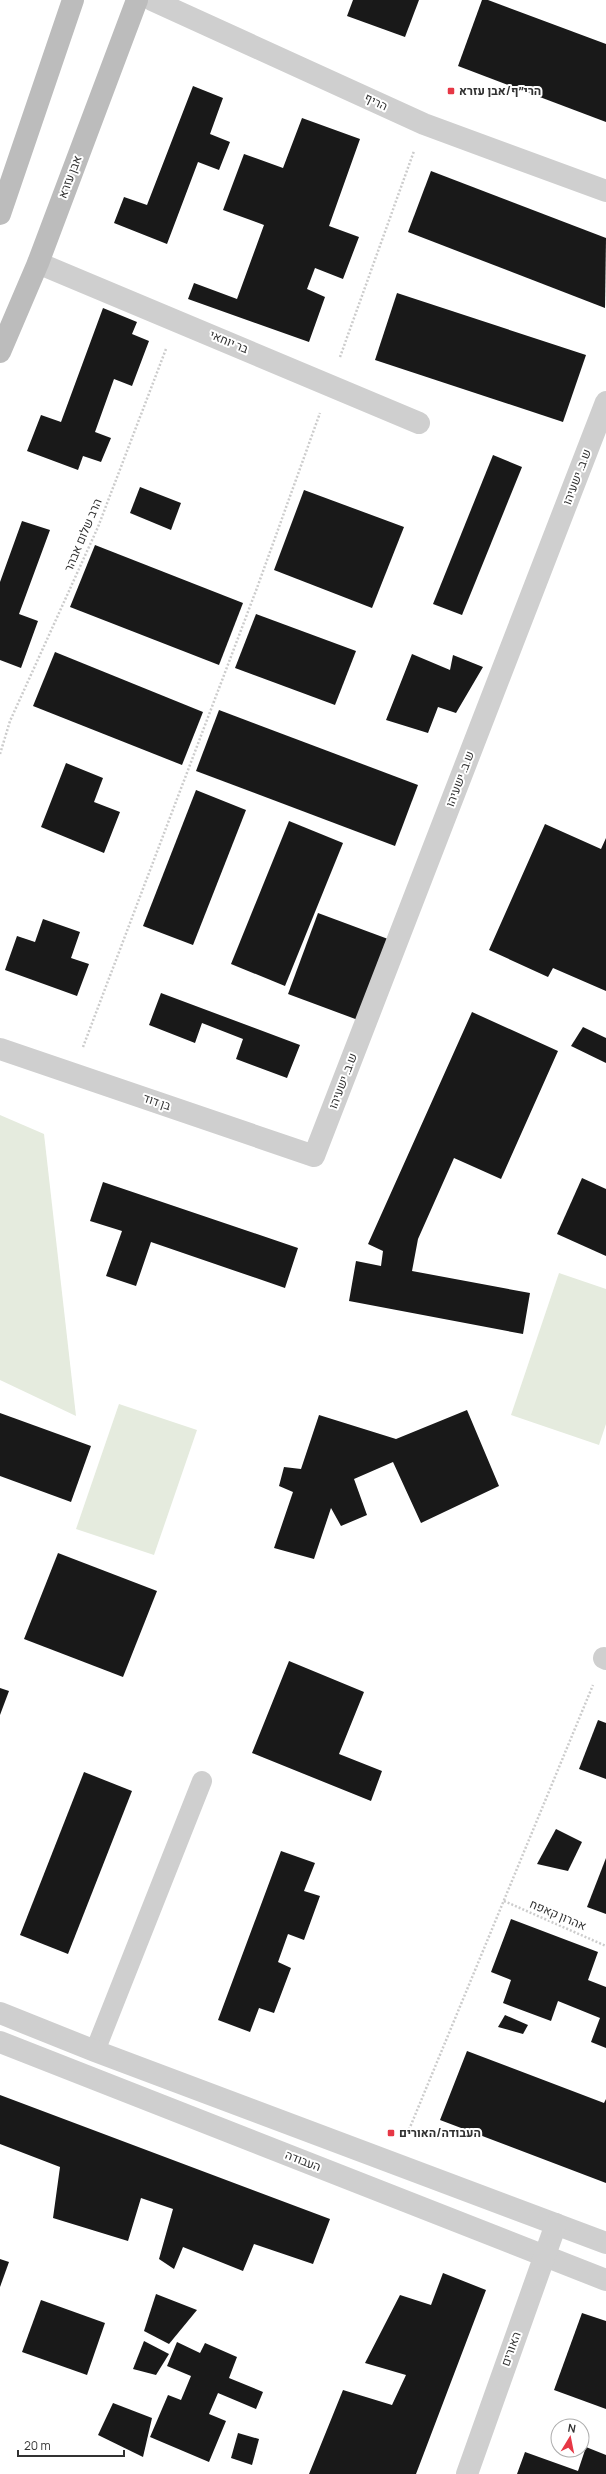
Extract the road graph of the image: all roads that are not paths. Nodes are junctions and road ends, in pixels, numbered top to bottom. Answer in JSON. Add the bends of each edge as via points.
{"nodes":[{"id":1,"x":73,"y":0,"type":"edge"},
{"id":2,"x":137,"y":0,"type":"edge"},
{"id":3,"x":152,"y":0,"type":"edge"},
{"id":4,"x":606,"y":191,"type":"edge"},
{"id":5,"x":0,"y":214,"type":"edge"},
{"id":6,"x":38,"y":264,"type":"junction"},
{"id":7,"x":0,"y":352,"type":"edge"},
{"id":8,"x":606,"y":402,"type":"edge"},
{"id":9,"x":419,"y":423,"type":"dead end"},
{"id":10,"x":0,"y":1049,"type":"edge"},
{"id":11,"x":314,"y":1156,"type":"joint"},
{"id":12,"x":202,"y":1781,"type":"dead end"},
{"id":13,"x":0,"y":2013,"type":"edge"},
{"id":14,"x":0,"y":2042,"type":"edge"},
{"id":15,"x":95,"y":2051,"type":"junction"},
{"id":16,"x":556,"y":2224,"type":"junction"},
{"id":17,"x":606,"y":2243,"type":"edge"},
{"id":18,"x":545,"y":2256,"type":"junction"},
{"id":19,"x":606,"y":2280,"type":"edge"},
{"id":20,"x":467,"y":2474,"type":"edge"}],
"edges":[{"from":1,"to":5,"type":"street"},
{"from":2,"to":6,"type":"street","name":"אבן עזרא"},
{"from":3,"to":4,"type":"street","name":"הריף","via":[[424,124]]},
{"from":6,"to":7,"type":"street","name":"אבן עזרא"},
{"from":6,"to":9,"type":"street","name":"בר יוחאי"},
{"from":8,"to":11,"type":"street","name":"ש.ב. ישעיהו"},
{"from":10,"to":11,"type":"street","name":"בן דוד"},
{"from":12,"to":15,"type":"lane"},
{"from":13,"to":15,"type":"street"},
{"from":14,"to":18,"type":"street","name":"העבודה"},
{"from":15,"to":16,"type":"street"},
{"from":16,"to":17,"type":"street"},
{"from":16,"to":18,"type":"street","name":"האורים"},
{"from":18,"to":19,"type":"street","name":"העבודה"},
{"from":18,"to":20,"type":"street","name":"האורים"}]}
